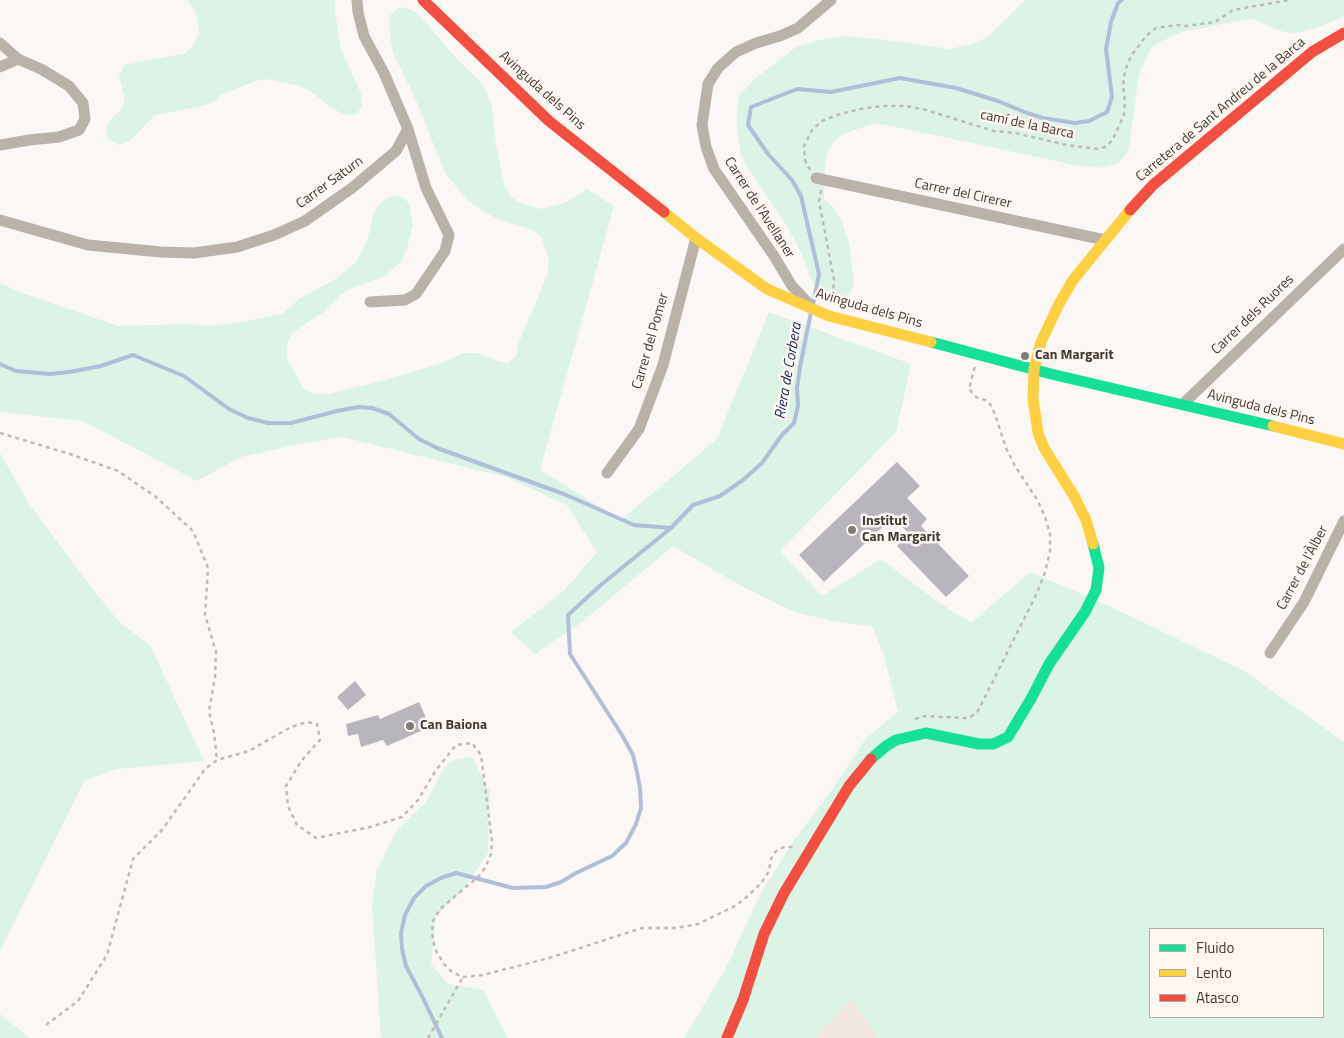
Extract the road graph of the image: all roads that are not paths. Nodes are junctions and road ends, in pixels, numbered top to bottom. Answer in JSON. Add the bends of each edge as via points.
{"nodes":[{"id":1,"x":357,"y":0,"type":"edge"},
{"id":2,"x":423,"y":0,"type":"edge"},
{"id":3,"x":831,"y":0,"type":"edge"},
{"id":4,"x":1344,"y":33,"type":"edge"},
{"id":5,"x":0,"y":43,"type":"edge"},
{"id":6,"x":18,"y":59,"type":"junction"},
{"id":7,"x":0,"y":67,"type":"edge"},
{"id":8,"x":408,"y":129,"type":"junction"},
{"id":9,"x":0,"y":144,"type":"edge"},
{"id":10,"x":816,"y":178,"type":"road end"},
{"id":11,"x":0,"y":220,"type":"edge"},
{"id":12,"x":696,"y":238,"type":"junction"},
{"id":13,"x":1105,"y":240,"type":"junction"},
{"id":14,"x":1344,"y":248,"type":"edge"},
{"id":15,"x":370,"y":302,"type":"dead end"},
{"id":16,"x":815,"y":310,"type":"junction"},
{"id":17,"x":1034,"y":369,"type":"junction"},
{"id":18,"x":1183,"y":404,"type":"junction"},
{"id":19,"x":1344,"y":444,"type":"edge"},
{"id":20,"x":607,"y":473,"type":"dead end"},
{"id":21,"x":1344,"y":521,"type":"edge"},
{"id":22,"x":1270,"y":653,"type":"dead end"},
{"id":23,"x":727,"y":1038,"type":"edge"}],
"edges":[{"from":1,"to":8,"type":"street","via":[[364,36]]},
{"from":2,"to":12,"type":"street","name":"Avinguda dels Pins","via":[[550,121]]},
{"from":3,"to":16,"type":"street","name":"Carrer de l'Avellaner","via":[[798,28],[736,52],[718,68],[708,84],[702,125],[714,169],[792,286]]},
{"from":4,"to":13,"type":"street","name":"Carretera de Sant Andreu de la Barca","via":[[1312,52],[1172,167]]},
{"from":5,"to":6,"type":"street"},
{"from":6,"to":7,"type":"street"},
{"from":6,"to":9,"type":"street","via":[[69,86],[83,103],[85,119],[79,130],[59,137]]},
{"from":8,"to":11,"type":"street","name":"Carrer Saturn","via":[[396,151],[305,221],[237,247],[194,253],[88,245]]},
{"from":8,"to":15,"type":"street","via":[[426,188],[449,236],[445,251],[416,294],[405,300]]},
{"from":10,"to":13,"type":"street","name":"Carrer del Cirerer"},
{"from":12,"to":16,"type":"street","name":"Avinguda dels Pins","via":[[767,289]]},
{"from":12,"to":20,"type":"street","name":"Carrer del Pomer","via":[[663,365],[639,429]]},
{"from":13,"to":17,"type":"street","name":"Carretera de Sant Andreu de la Barca","via":[[1073,280],[1059,304],[1041,342]]},
{"from":14,"to":18,"type":"street","name":"Carrer dels Ruores"},
{"from":16,"to":17,"type":"street","name":"Avinguda dels Pins"},
{"from":17,"to":18,"type":"street","name":"Avinguda dels Pins"},
{"from":17,"to":23,"type":"street","name":"Carretera de Sant Andreu de la Barca","via":[[1033,398],[1038,433],[1086,520],[1099,568],[1096,590],[1008,737],[993,744],[979,744],[926,733],[908,736],[879,751],[849,786],[807,852],[764,934]]},
{"from":18,"to":19,"type":"street","name":"Avinguda dels Pins"},
{"from":21,"to":22,"type":"street","name":"Carrer de l'Àlber","via":[[1304,602]]}]}
